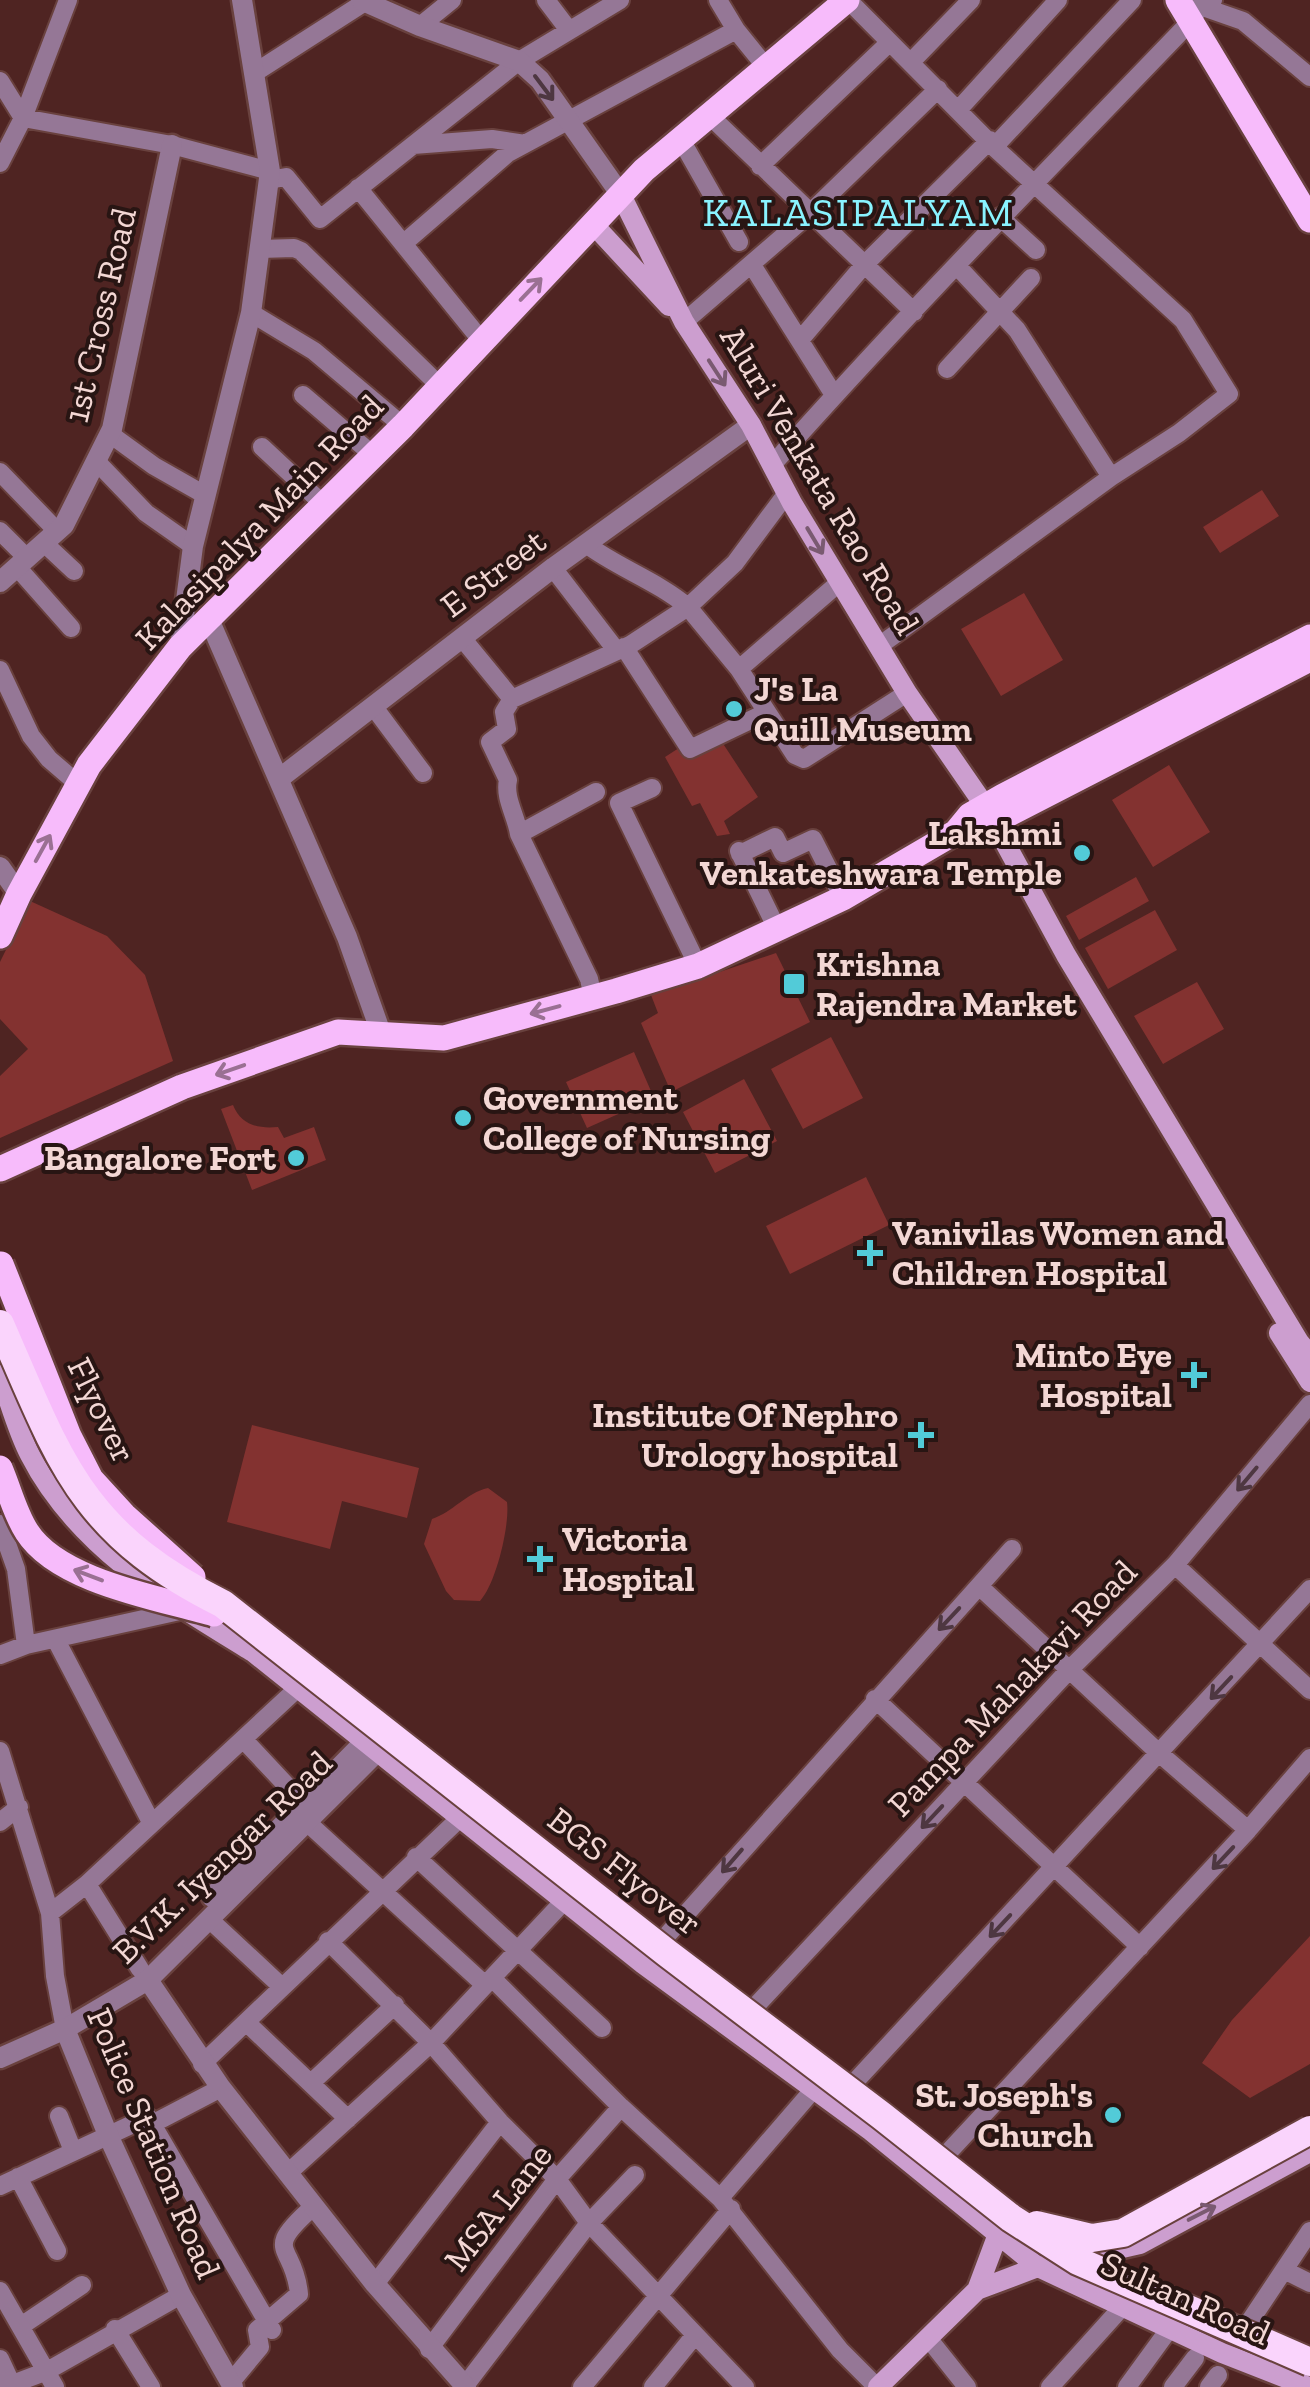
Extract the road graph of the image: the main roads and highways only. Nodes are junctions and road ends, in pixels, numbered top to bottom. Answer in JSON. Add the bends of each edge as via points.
{"nodes":[{"id":1,"x":840,"y":2,"type":"edge"},
{"id":2,"x":1196,"y":6,"type":"edge"},
{"id":3,"x":1310,"y":187,"type":"edge"},
{"id":4,"x":621,"y":196,"type":"junction"},
{"id":5,"x":1310,"y":220,"type":"edge"},
{"id":6,"x":593,"y":224,"type":"junction"},
{"id":7,"x":684,"y":322,"type":"junction"},
{"id":8,"x":1310,"y":637,"type":"edge"},
{"id":9,"x":1310,"y":659,"type":"edge"},
{"id":10,"x":983,"y":811,"type":"junction"},
{"id":11,"x":0,"y":936,"type":"edge"},
{"id":12,"x":0,"y":1169,"type":"edge"},
{"id":13,"x":1,"y":1262,"type":"edge"},
{"id":14,"x":0,"y":1293,"type":"edge"},
{"id":15,"x":0,"y":1324,"type":"edge"},
{"id":16,"x":0,"y":1350,"type":"edge"},
{"id":17,"x":1310,"y":1355,"type":"edge"},
{"id":18,"x":0,"y":1376,"type":"edge"},
{"id":19,"x":1310,"y":1382,"type":"edge"},
{"id":20,"x":0,"y":1468,"type":"edge"},
{"id":21,"x":219,"y":1609,"type":"junction"},
{"id":22,"x":1310,"y":2130,"type":"edge"},
{"id":23,"x":1310,"y":2152,"type":"edge"},
{"id":24,"x":1004,"y":2226,"type":"junction"},
{"id":25,"x":1140,"y":2244,"type":"junction"},
{"id":26,"x":1079,"y":2256,"type":"junction"},
{"id":27,"x":1038,"y":2267,"type":"junction"},
{"id":28,"x":1123,"y":2276,"type":"junction"},
{"id":29,"x":977,"y":2290,"type":"junction"},
{"id":30,"x":1119,"y":2305,"type":"junction"},
{"id":31,"x":1310,"y":2359,"type":"edge"},
{"id":32,"x":1310,"y":2378,"type":"edge"},
{"id":33,"x":877,"y":2387,"type":"edge"},
{"id":34,"x":1308,"y":2387,"type":"edge"}],
"edges":[{"from":1,"to":4,"type":"main road","name":"Kalasipalya Main Road"},
{"from":2,"to":3,"type":"main road"},
{"from":2,"to":5,"type":"main road"},
{"from":4,"to":6,"type":"main road","name":"Kalasipalya Main Road"},
{"from":4,"to":7,"type":"main road","name":"Aluri Venkata Rao Road"},
{"from":6,"to":7,"type":"main road"},
{"from":11,"to":6,"type":"main road","name":"Kalasipalya Main Road","one_way":true,"via":[[89,765],[180,647],[403,426]]},
{"from":7,"to":10,"type":"main road","name":"Aluri Venkata Rao Road","one_way":true},
{"from":8,"to":10,"type":"main road"},
{"from":9,"to":10,"type":"main road"},
{"from":10,"to":12,"type":"main road","one_way":true,"via":[[844,898],[698,966],[444,1038],[338,1032],[182,1086]]},
{"from":10,"to":17,"type":"main road","name":"Aluri Venkata Rao Road"},
{"from":10,"to":19,"type":"main road","via":[[1033,922]]},
{"from":13,"to":21,"type":"main road","name":"Flyover","bridge":true,"via":[[92,1479]]},
{"from":14,"to":26,"type":"main road","via":[[87,1488],[140,1540],[210,1582],[1006,2209]]},
{"from":15,"to":21,"type":"highway","name":"BGS Flyover","bridge":true,"via":[[53,1445],[92,1507],[138,1553]]},
{"from":16,"to":21,"type":"highway","name":"BGS Flyover","via":[[59,1480],[98,1532],[129,1558]]},
{"from":18,"to":24,"type":"main road","name":"Sultan Road","via":[[29,1454],[60,1506],[112,1557],[253,1652],[643,1964]]},
{"from":21,"to":20,"type":"main road","one_way":true,"bridge":true,"via":[[81,1574],[44,1552],[26,1532]]},
{"from":21,"to":24,"type":"highway","name":"BGS Flyover","bridge":true,"via":[[882,2116]]},
{"from":21,"to":32,"type":"highway","name":"BGS Flyover","via":[[601,1920],[1000,2231],[1070,2274]]},
{"from":22,"to":24,"type":"highway","bridge":true,"via":[[1123,2233],[1079,2237]]},
{"from":25,"to":23,"type":"main road","one_way":true},
{"from":24,"to":27,"type":"main road","name":"Sultan Road"},
{"from":24,"to":29,"type":"main road"},
{"from":24,"to":31,"type":"highway","name":"BGS Flyover","bridge":true},
{"from":25,"to":26,"type":"main road"},
{"from":25,"to":28,"type":"main road"},
{"from":26,"to":27,"type":"main road"},
{"from":26,"to":28,"type":"main road"},
{"from":27,"to":29,"type":"main road"},
{"from":27,"to":30,"type":"main road","name":"Sultan Road"},
{"from":28,"to":30,"type":"main road"},
{"from":28,"to":31,"type":"main road"},
{"from":29,"to":33,"type":"main road"},
{"from":30,"to":34,"type":"main road","name":"Sultan Road"}]}
